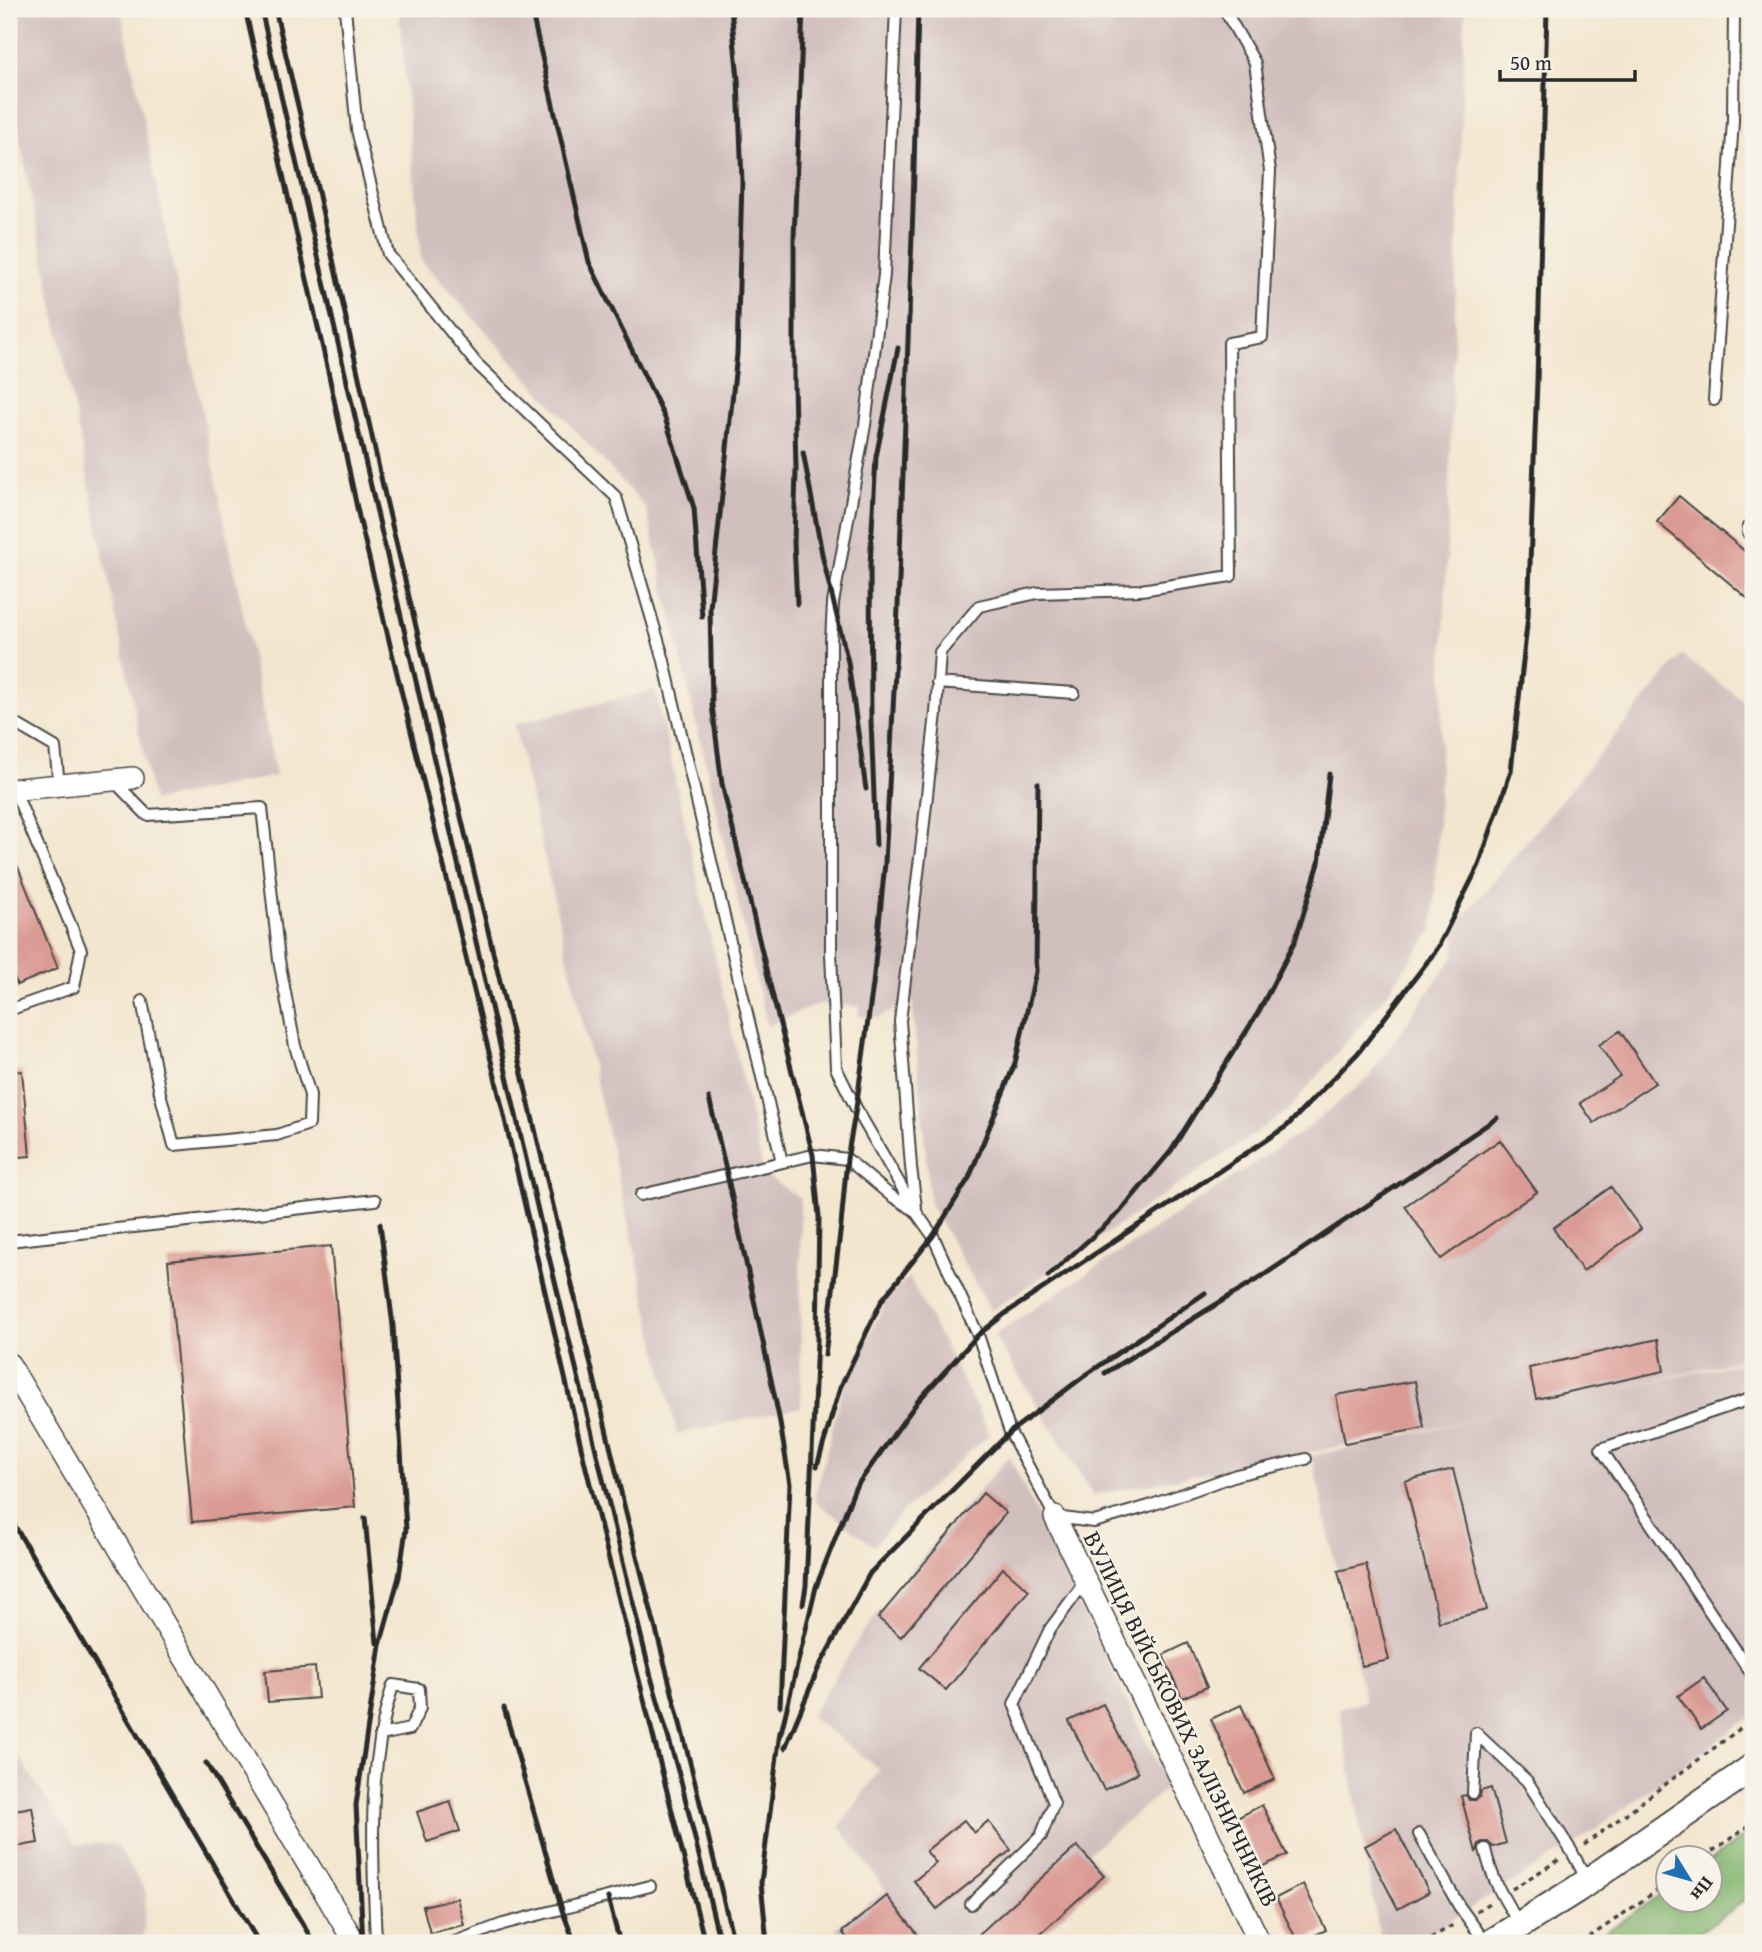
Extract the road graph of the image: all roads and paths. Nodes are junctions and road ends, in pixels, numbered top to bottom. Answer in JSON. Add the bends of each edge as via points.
{"nodes":[{"id":1,"x":345,"y":9,"type":"edge"},
{"id":2,"x":896,"y":9,"type":"edge"},
{"id":3,"x":1224,"y":9,"type":"edge"},
{"id":4,"x":1734,"y":9,"type":"edge"},
{"id":5,"x":1714,"y":400,"type":"dead end"},
{"id":6,"x":937,"y":683,"type":"junction"},
{"id":7,"x":1074,"y":693,"type":"dead end"},
{"id":8,"x":9,"y":720,"type":"edge"},
{"id":9,"x":123,"y":779,"type":"joint"},
{"id":10,"x":59,"y":785,"type":"junction"},
{"id":11,"x":12,"y":790,"type":"edge"},
{"id":12,"x":142,"y":1002,"type":"dead end"},
{"id":13,"x":9,"y":1010,"type":"edge"},
{"id":14,"x":782,"y":1162,"type":"junction"},
{"id":15,"x":641,"y":1195,"type":"dead end"},
{"id":16,"x":375,"y":1200,"type":"dead end"},
{"id":17,"x":916,"y":1212,"type":"junction"},
{"id":18,"x":9,"y":1241,"type":"edge"},
{"id":19,"x":9,"y":1364,"type":"edge"},
{"id":20,"x":1753,"y":1398,"type":"edge"},
{"id":21,"x":1306,"y":1459,"type":"dead end"},
{"id":22,"x":1055,"y":1517,"type":"junction"},
{"id":23,"x":1087,"y":1579,"type":"junction"},
{"id":24,"x":1753,"y":1676,"type":"edge"},
{"id":25,"x":1753,"y":1719,"type":"edge"},
{"id":26,"x":380,"y":1735,"type":"junction"},
{"id":27,"x":1753,"y":1768,"type":"edge"},
{"id":28,"x":1473,"y":1793,"type":"dead end"},
{"id":29,"x":1753,"y":1823,"type":"edge"},
{"id":30,"x":1419,"y":1834,"type":"dead end"},
{"id":31,"x":1724,"y":1843,"type":"edge"},
{"id":32,"x":1485,"y":1849,"type":"dead end"},
{"id":33,"x":1572,"y":1852,"type":"junction"},
{"id":34,"x":1587,"y":1881,"type":"junction"},
{"id":35,"x":650,"y":1886,"type":"dead end"},
{"id":36,"x":1654,"y":1893,"type":"edge"},
{"id":37,"x":1502,"y":1895,"type":"junction"},
{"id":38,"x":971,"y":1904,"type":"dead end"},
{"id":39,"x":1466,"y":1917,"type":"junction"},
{"id":40,"x":1520,"y":1925,"type":"junction"},
{"id":41,"x":355,"y":1943,"type":"edge"},
{"id":42,"x":376,"y":1943,"type":"edge"},
{"id":43,"x":453,"y":1943,"type":"edge"},
{"id":44,"x":1260,"y":1943,"type":"edge"},
{"id":45,"x":1422,"y":1943,"type":"edge"},
{"id":46,"x":1486,"y":1943,"type":"edge"},
{"id":47,"x":1491,"y":1943,"type":"edge"},
{"id":48,"x":1581,"y":1943,"type":"edge"}],
"edges":[{"from":1,"to":14,"type":"lane","via":[[357,130],[388,254],[476,363],[616,497],[663,657]]},
{"from":2,"to":17,"type":"lane","via":[[884,275],[866,425],[833,603],[831,953],[836,1068]]},
{"from":3,"to":6,"type":"lane","via":[[1255,63],[1270,171],[1262,337],[1229,344],[1231,576],[1141,590],[1037,593],[979,606],[940,652]]},
{"from":4,"to":5,"type":"lane","via":[[1733,121]]},
{"from":6,"to":7,"type":"lane"},
{"from":6,"to":17,"type":"lane","via":[[900,1021]]},
{"from":8,"to":10,"type":"lane","via":[[55,747]]},
{"from":9,"to":10,"type":"street"},
{"from":9,"to":12,"type":"lane","via":[[147,816],[262,808],[279,960],[295,1046],[310,1096],[309,1124],[277,1135],[174,1145]]},
{"from":10,"to":11,"type":"street"},
{"from":11,"to":13,"type":"lane","via":[[81,950],[74,987]]},
{"from":14,"to":15,"type":"lane"},
{"from":14,"to":17,"type":"lane","via":[[813,1155],[847,1159]]},
{"from":16,"to":18,"type":"lane"},
{"from":17,"to":22,"type":"lane","via":[[933,1236],[978,1335],[1010,1432]]},
{"from":19,"to":41,"type":"street"},
{"from":20,"to":24,"type":"lane","via":[[1601,1449]]},
{"from":21,"to":22,"type":"lane","via":[[1236,1475],[1094,1522]]},
{"from":22,"to":23,"type":"street","name":"ВУЛИЦЯ ВІЙСЬКОВИХ ЗАЛІЗНИЧНИКІВ"},
{"from":23,"to":38,"type":"lane","via":[[1050,1629],[1014,1704],[1054,1803],[1041,1836]]},
{"from":23,"to":44,"type":"street","name":"ВУЛИЦЯ ВІЙСЬКОВИХ ЗАЛІЗНИЧНИКІВ"},
{"from":25,"to":33,"type":"path"},
{"from":26,"to":26,"type":"lane","via":[[393,1685],[419,1689],[420,1708],[410,1729]]},
{"from":26,"to":42,"type":"lane","via":[[372,1850]]},
{"from":27,"to":34,"type":"street"},
{"from":28,"to":33,"type":"lane","via":[[1476,1733],[1527,1781]]},
{"from":29,"to":31,"type":"path"},
{"from":30,"to":39,"type":"lane"},
{"from":32,"to":37,"type":"lane"},
{"from":33,"to":34,"type":"lane"},
{"from":33,"to":37,"type":"path"},
{"from":34,"to":40,"type":"street"},
{"from":35,"to":43,"type":"lane","via":[[503,1924]]},
{"from":36,"to":48,"type":"path"},
{"from":37,"to":39,"type":"path"},
{"from":37,"to":40,"type":"lane"},
{"from":39,"to":45,"type":"path"},
{"from":39,"to":46,"type":"lane"},
{"from":40,"to":47,"type":"street"}]}
